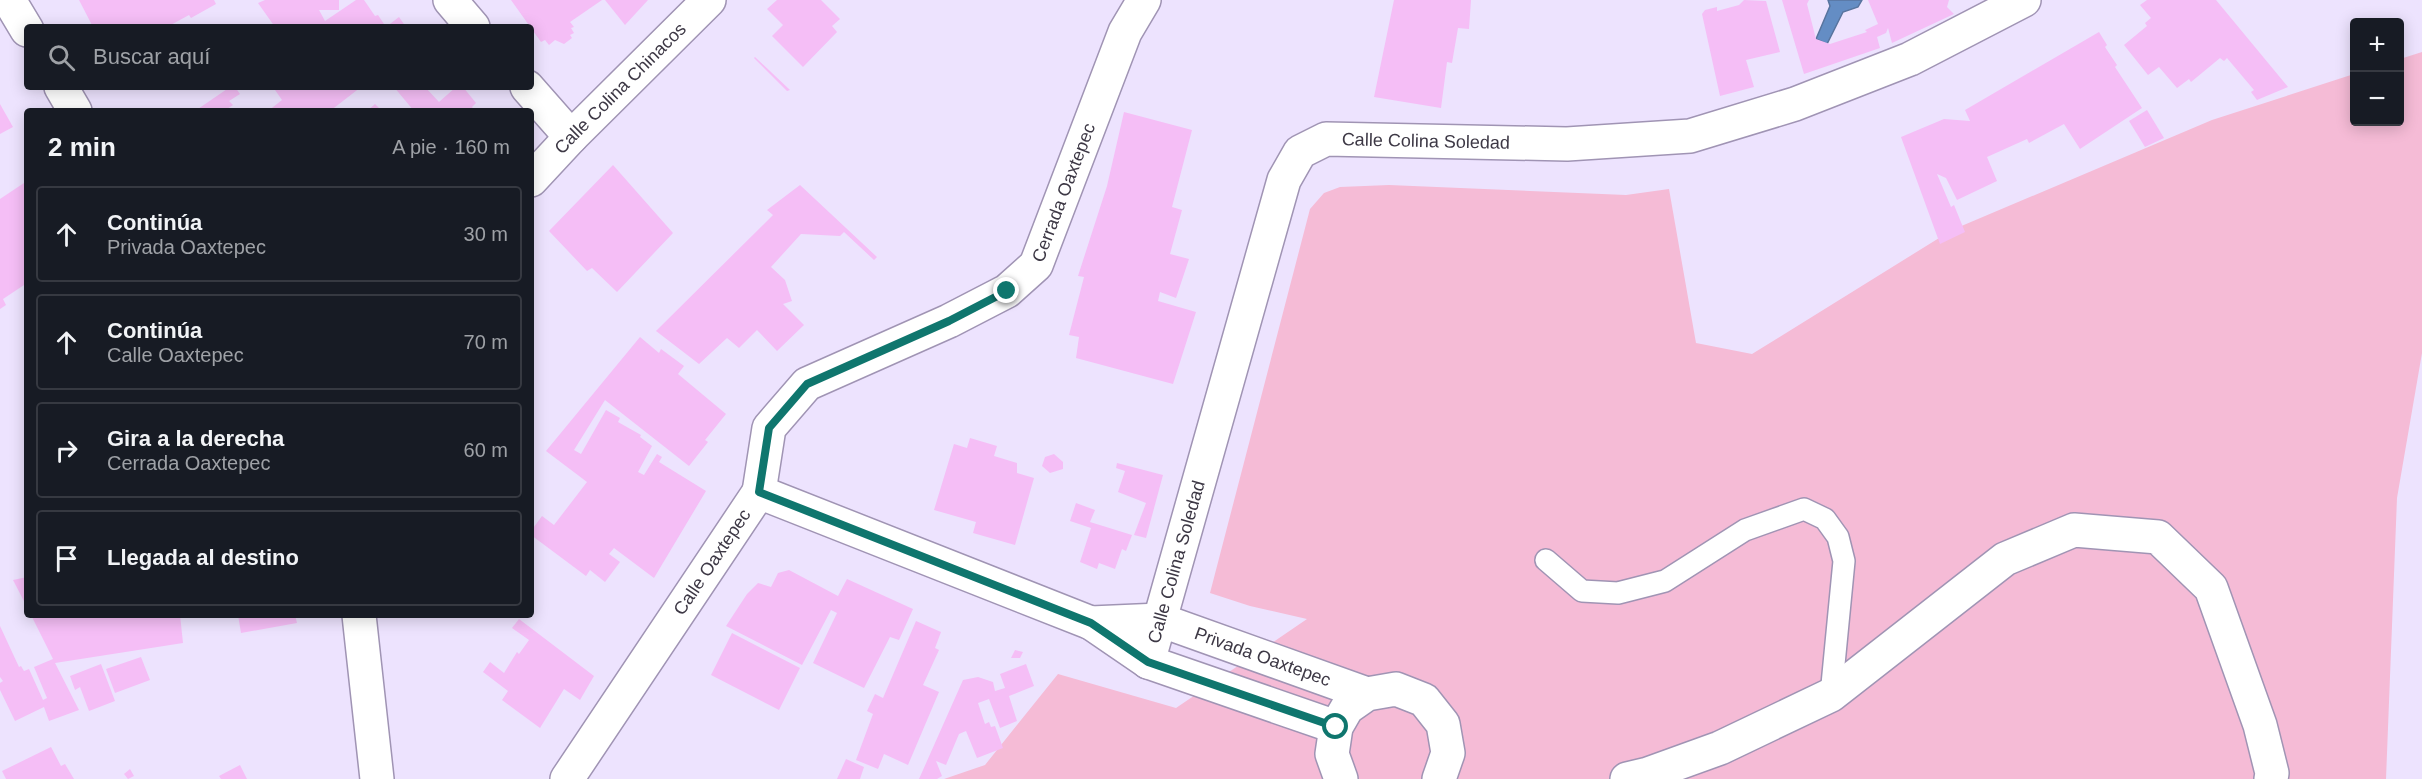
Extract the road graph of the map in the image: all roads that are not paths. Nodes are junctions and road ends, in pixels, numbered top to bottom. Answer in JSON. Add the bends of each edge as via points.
{"nodes":[{"id":1,"x":9,"y":0,"type":"edge"},
{"id":2,"x":450,"y":0,"type":"edge"},
{"id":3,"x":709,"y":0,"type":"edge"},
{"id":4,"x":1144,"y":0,"type":"edge"},
{"id":5,"x":2024,"y":0,"type":"edge"},
{"id":6,"x":470,"y":24,"type":"edge"},
{"id":7,"x":24,"y":25,"type":"edge"},
{"id":8,"x":63,"y":90,"type":"edge"},
{"id":9,"x":529,"y":90,"type":"edge"},
{"id":10,"x":73,"y":108,"type":"edge"},
{"id":11,"x":571,"y":137,"type":"junction"},
{"id":12,"x":534,"y":177,"type":"edge"},
{"id":13,"x":759,"y":492,"type":"junction"},
{"id":14,"x":1546,"y":560,"type":"dead end"},
{"id":15,"x":359,"y":618,"type":"edge"},
{"id":16,"x":1160,"y":620,"type":"junction"},
{"id":17,"x":1091,"y":623,"type":"junction"},
{"id":18,"x":1148,"y":662,"type":"junction"},
{"id":19,"x":1366,"y":694,"type":"junction"},
{"id":20,"x":1831,"y":695,"type":"junction"},
{"id":21,"x":1336,"y":727,"type":"junction"},
{"id":22,"x":377,"y":779,"type":"edge"},
{"id":23,"x":567,"y":779,"type":"edge"},
{"id":24,"x":1341,"y":779,"type":"edge"},
{"id":25,"x":1439,"y":779,"type":"edge"},
{"id":26,"x":1627,"y":779,"type":"edge"},
{"id":27,"x":2271,"y":779,"type":"edge"}],
"edges":[{"from":1,"to":7,"type":"street"},
{"from":2,"to":6,"type":"street"},
{"from":3,"to":11,"type":"street","name":"Calle Colina Chinacos"},
{"from":4,"to":13,"type":"street","name":"Cerrada Oaxtepec","via":[[1125,32],[1036,265],[1007,291],[807,384],[769,428]]},
{"from":5,"to":16,"type":"street","name":"Calle Colina Soledad","via":[[1910,59],[1795,104],[1690,136],[1567,144],[1326,139],[1300,152],[1284,180]]},
{"from":8,"to":10,"type":"street"},
{"from":9,"to":11,"type":"street"},
{"from":11,"to":12,"type":"street","name":"Calle Colina Chinacos"},
{"from":13,"to":17,"type":"street","name":"Calle Oaxtepec"},
{"from":13,"to":23,"type":"street","name":"Calle Oaxtepec"},
{"from":14,"to":20,"type":"lane","via":[[1581,591],[1618,593],[1665,581],[1745,530],[1804,509],[1825,519],[1838,537],[1844,561]]},
{"from":15,"to":22,"type":"street"},
{"from":16,"to":17,"type":"street","name":"Calle Oaxtepec"},
{"from":16,"to":18,"type":"street","name":"Calle Colina Soledad"},
{"from":16,"to":19,"type":"street","name":"Privada Oaxtepec"},
{"from":17,"to":18,"type":"street","name":"Calle Oaxtepec"},
{"from":18,"to":21,"type":"street"},
{"from":19,"to":21,"type":"street","via":[[1347,708]]},
{"from":19,"to":25,"type":"street","via":[[1396,689],[1424,700],[1443,724],[1448,753]]},
{"from":20,"to":26,"type":"street","via":[[1720,748]]},
{"from":20,"to":27,"type":"street","via":[[2005,559],[2074,530],[2158,537],[2211,588],[2260,725]]},
{"from":21,"to":24,"type":"street","via":[[1332,754]]}]}
